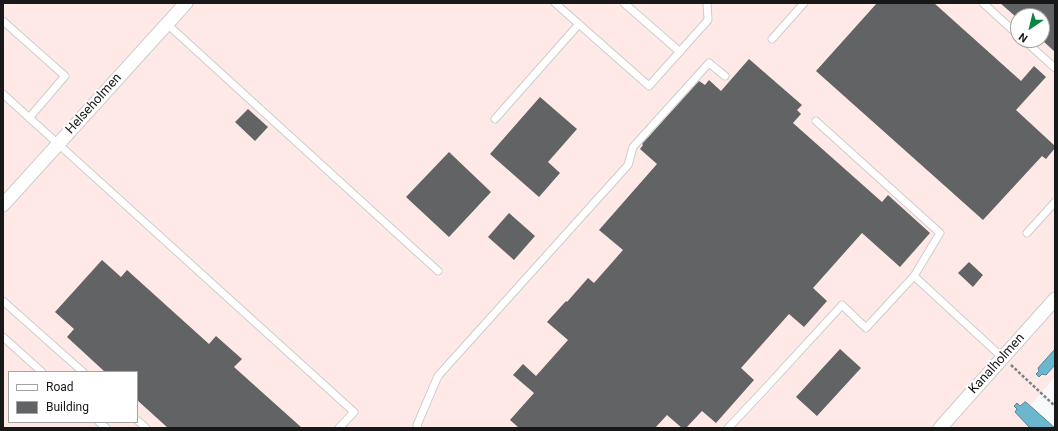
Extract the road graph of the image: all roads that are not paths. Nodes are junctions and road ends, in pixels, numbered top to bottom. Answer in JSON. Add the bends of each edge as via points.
{"nodes":[{"id":1,"x":186,"y":3,"type":"edge"},
{"id":2,"x":555,"y":3,"type":"edge"},
{"id":3,"x":624,"y":3,"type":"edge"},
{"id":4,"x":707,"y":3,"type":"edge"},
{"id":5,"x":804,"y":3,"type":"edge"},
{"id":6,"x":983,"y":3,"type":"edge"},
{"id":7,"x":3,"y":21,"type":"edge"},
{"id":8,"x":167,"y":24,"type":"junction"},
{"id":9,"x":579,"y":24,"type":"junction"},
{"id":10,"x":1010,"y":28,"type":"edge"},
{"id":11,"x":772,"y":39,"type":"dead end"},
{"id":12,"x":1033,"y":48,"type":"edge"},
{"id":13,"x":680,"y":52,"type":"junction"},
{"id":14,"x":1055,"y":68,"type":"edge"},
{"id":15,"x":725,"y":76,"type":"dead end"},
{"id":16,"x":3,"y":94,"type":"edge"},
{"id":17,"x":29,"y":118,"type":"junction"},
{"id":18,"x":495,"y":119,"type":"dead end"},
{"id":19,"x":816,"y":121,"type":"dead end"},
{"id":20,"x":58,"y":144,"type":"junction"},
{"id":21,"x":1055,"y":202,"type":"edge"},
{"id":22,"x":3,"y":205,"type":"edge"},
{"id":23,"x":1027,"y":233,"type":"dead end"},
{"id":24,"x":438,"y":271,"type":"dead end"},
{"id":25,"x":914,"y":276,"type":"junction"},
{"id":26,"x":1055,"y":299,"type":"edge"},
{"id":27,"x":3,"y":301,"type":"edge"},
{"id":28,"x":4,"y":340,"type":"edge"},
{"id":29,"x":1003,"y":358,"type":"junction"},
{"id":30,"x":41,"y":371,"type":"edge"},
{"id":31,"x":82,"y":371,"type":"edge"},
{"id":32,"x":138,"y":421,"type":"edge"},
{"id":33,"x":146,"y":428,"type":"edge"},
{"id":34,"x":340,"y":428,"type":"edge"},
{"id":35,"x":418,"y":428,"type":"edge"},
{"id":36,"x":728,"y":428,"type":"edge"},
{"id":37,"x":940,"y":428,"type":"edge"}],
"edges":[{"from":1,"to":8,"type":"street","name":"Helseholmen"},
{"from":2,"to":9,"type":"lane"},
{"from":3,"to":13,"type":"lane"},
{"from":4,"to":13,"type":"lane","via":[[708,20]]},
{"from":5,"to":11,"type":"lane"},
{"from":6,"to":10,"type":"lane"},
{"from":7,"to":17,"type":"lane","via":[[65,76]]},
{"from":8,"to":20,"type":"street","name":"Helseholmen"},
{"from":8,"to":24,"type":"lane"},
{"from":9,"to":13,"type":"lane","via":[[649,86]]},
{"from":9,"to":18,"type":"lane"},
{"from":12,"to":14,"type":"lane"},
{"from":15,"to":35,"type":"lane","via":[[709,63],[633,147],[628,165],[438,376],[417,425]]},
{"from":16,"to":17,"type":"lane"},
{"from":17,"to":20,"type":"lane"},
{"from":19,"to":25,"type":"lane","via":[[940,232]]},
{"from":20,"to":22,"type":"street","name":"Helseholmen"},
{"from":20,"to":34,"type":"lane","via":[[354,412]]},
{"from":21,"to":23,"type":"lane"},
{"from":25,"to":29,"type":"lane"},
{"from":25,"to":36,"type":"lane","via":[[866,328],[842,305]]},
{"from":26,"to":29,"type":"street","name":"Kanalholmen"},
{"from":27,"to":31,"type":"lane"},
{"from":28,"to":30,"type":"lane"},
{"from":29,"to":37,"type":"street","name":"Kanalholmen"},
{"from":32,"to":33,"type":"lane"}]}
